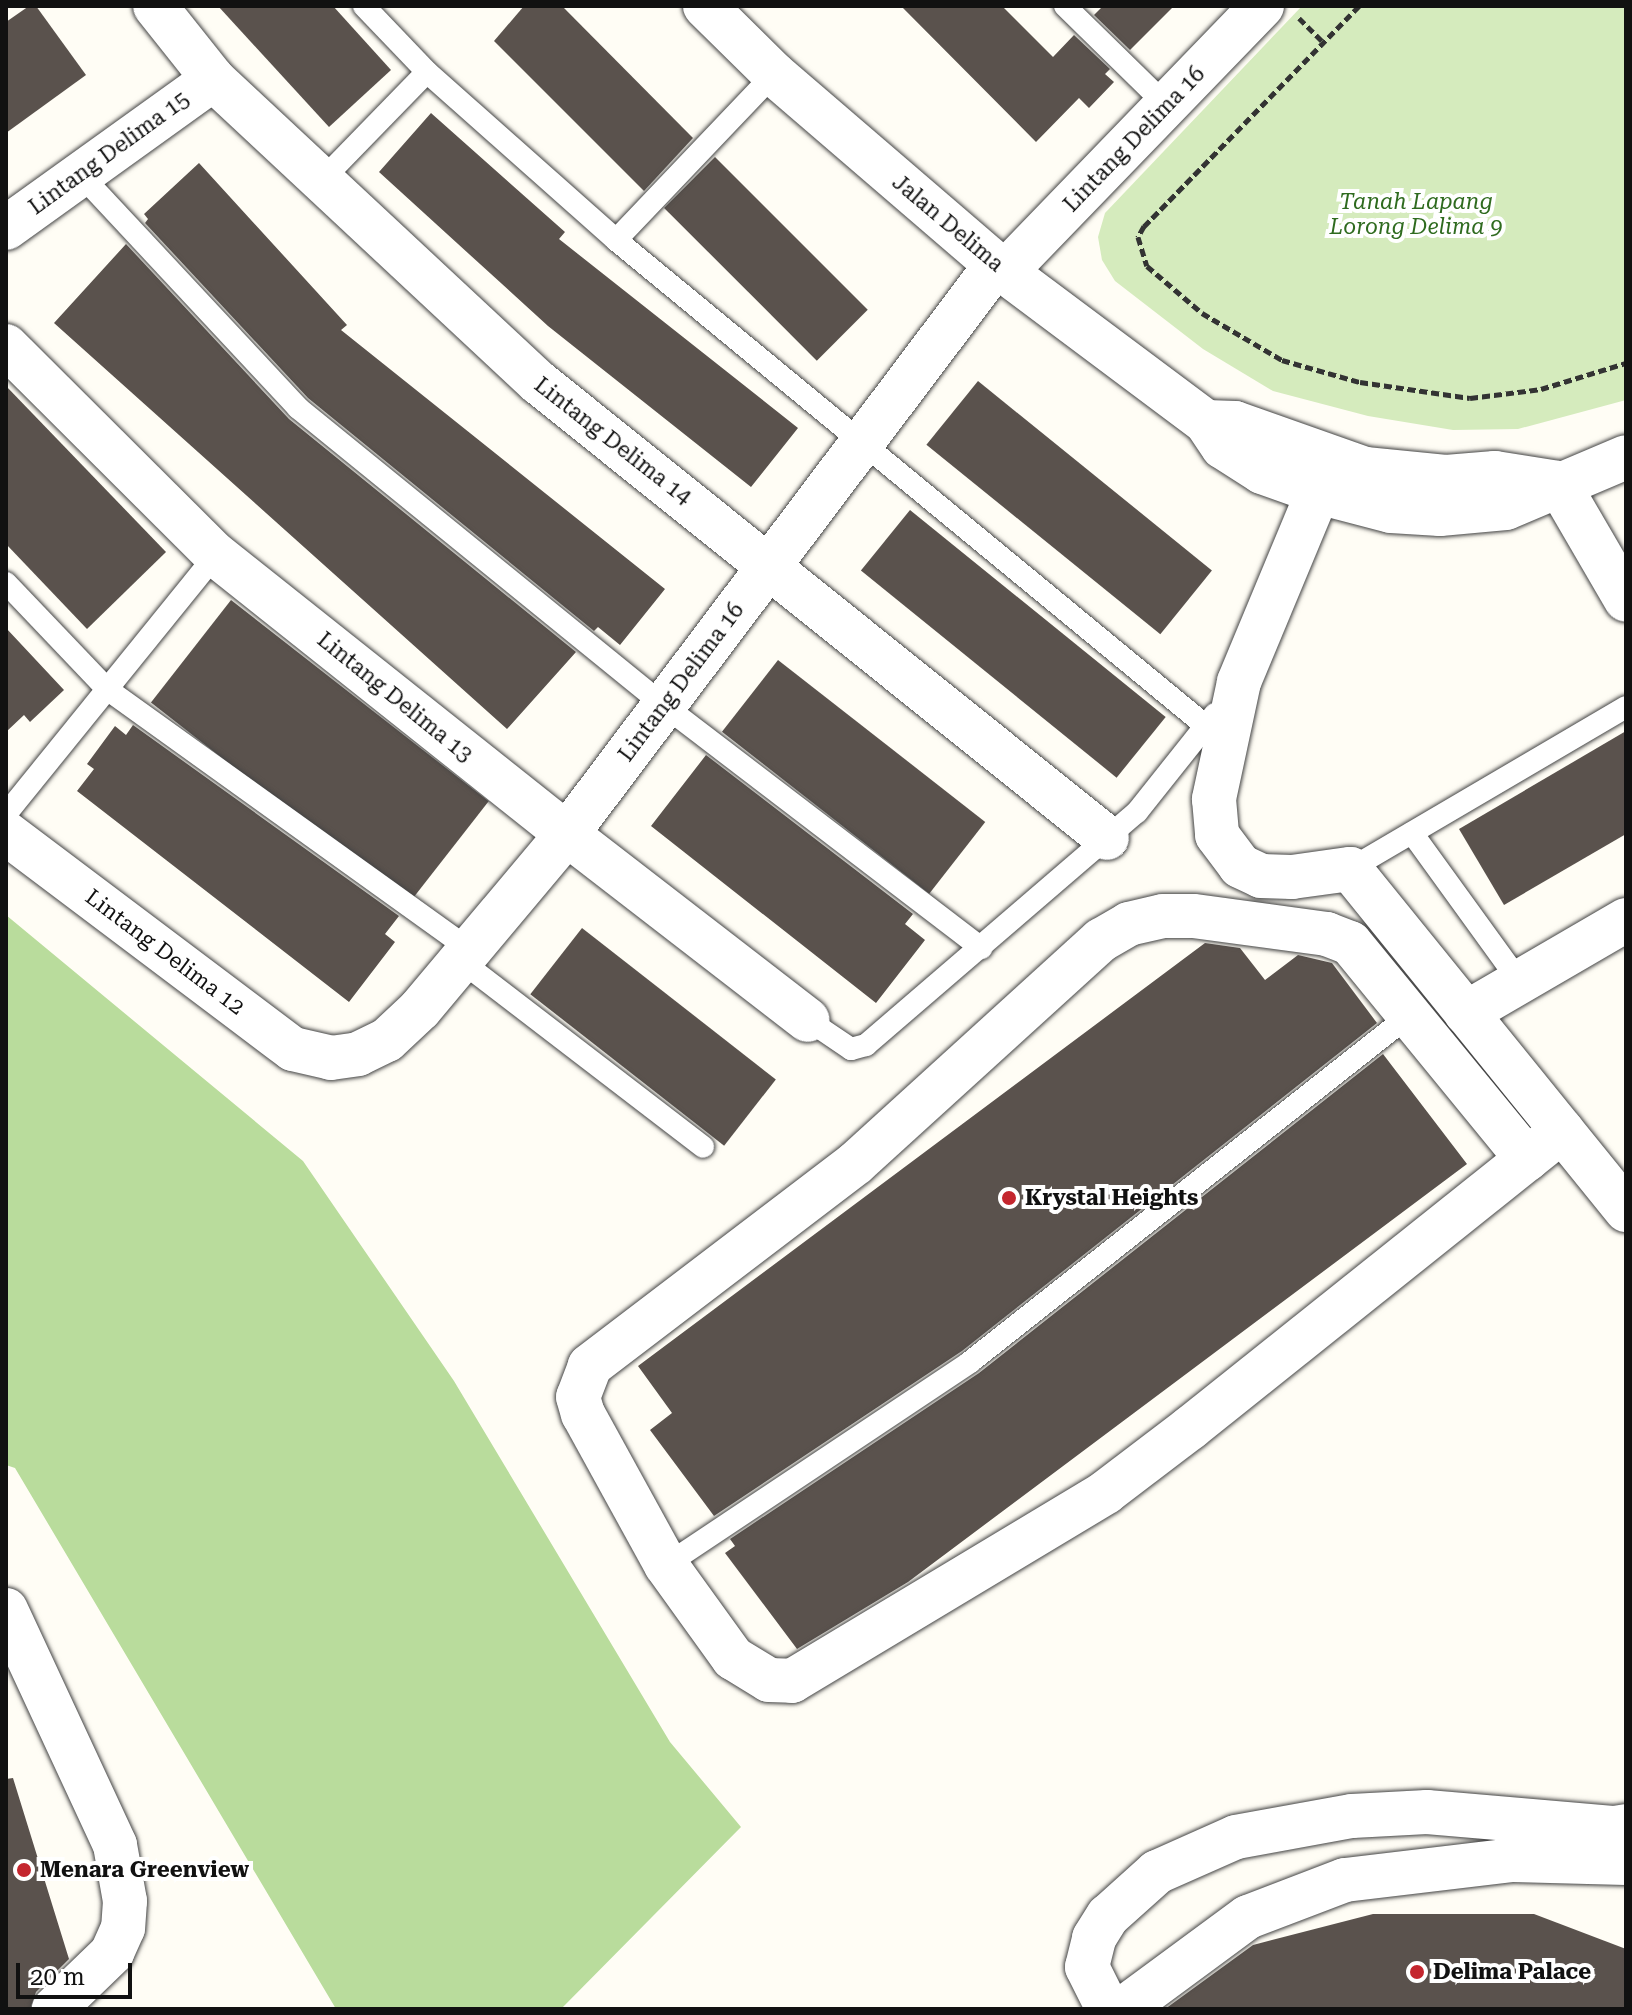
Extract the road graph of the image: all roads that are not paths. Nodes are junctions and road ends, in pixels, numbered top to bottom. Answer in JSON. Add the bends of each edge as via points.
{"nodes":[{"id":1,"x":155,"y":6,"type":"edge"},
{"id":2,"x":364,"y":6,"type":"edge"},
{"id":3,"x":705,"y":6,"type":"edge"},
{"id":4,"x":1065,"y":6,"type":"edge"},
{"id":5,"x":1279,"y":11,"type":"edge"},
{"id":6,"x":427,"y":72,"type":"junction"},
{"id":7,"x":774,"y":74,"type":"junction"},
{"id":8,"x":213,"y":79,"type":"junction"},
{"id":9,"x":1166,"y":105,"type":"junction"},
{"id":10,"x":80,"y":174,"type":"junction"},
{"id":11,"x":320,"y":182,"type":"junction"},
{"id":12,"x":6,"y":228,"type":"edge"},
{"id":13,"x":616,"y":240,"type":"junction"},
{"id":14,"x":1001,"y":268,"type":"junction"},
{"id":15,"x":6,"y":346,"type":"edge"},
{"id":16,"x":1206,"y":422,"type":"junction"},
{"id":17,"x":863,"y":445,"type":"junction"},
{"id":18,"x":1626,"y":457,"type":"edge"},
{"id":19,"x":1558,"y":483,"type":"junction"},
{"id":20,"x":1318,"y":492,"type":"junction"},
{"id":21,"x":216,"y":555,"type":"junction"},
{"id":22,"x":770,"y":565,"type":"junction"},
{"id":23,"x":6,"y":583,"type":"edge"},
{"id":24,"x":1626,"y":600,"type":"edge"},
{"id":25,"x":1239,"y":682,"type":"junction"},
{"id":26,"x":107,"y":689,"type":"junction"},
{"id":27,"x":662,"y":704,"type":"junction"},
{"id":28,"x":1626,"y":707,"type":"edge"},
{"id":29,"x":1206,"y":726,"type":"junction"},
{"id":30,"x":6,"y":814,"type":"edge"},
{"id":31,"x":6,"y":833,"type":"edge"},
{"id":32,"x":1412,"y":833,"type":"junction"},
{"id":33,"x":567,"y":834,"type":"junction"},
{"id":34,"x":1107,"y":838,"type":"junction"},
{"id":35,"x":1350,"y":869,"type":"junction"},
{"id":36,"x":1626,"y":920,"type":"edge"},
{"id":37,"x":981,"y":948,"type":"junction"},
{"id":38,"x":465,"y":955,"type":"junction"},
{"id":39,"x":1519,"y":981,"type":"junction"},
{"id":40,"x":1466,"y":1013,"type":"junction"},
{"id":41,"x":1411,"y":1014,"type":"junction"},
{"id":42,"x":808,"y":1020,"type":"joint"},
{"id":43,"x":331,"y":1058,"type":"joint"},
{"id":44,"x":1562,"y":1131,"type":"junction"},
{"id":45,"x":703,"y":1147,"type":"dead end"},
{"id":46,"x":1527,"y":1159,"type":"junction"},
{"id":47,"x":1626,"y":1210,"type":"edge"},
{"id":48,"x":666,"y":1565,"type":"junction"},
{"id":49,"x":6,"y":1610,"type":"edge"},
{"id":50,"x":1626,"y":1826,"type":"edge"},
{"id":51,"x":1626,"y":1863,"type":"edge"},
{"id":52,"x":54,"y":2009,"type":"edge"},
{"id":53,"x":1108,"y":2009,"type":"edge"},
{"id":54,"x":1123,"y":2009,"type":"edge"}],
"edges":[{"from":1,"to":8,"type":"street","name":"Lintang Delima 14"},
{"from":2,"to":6,"type":"lane"},
{"from":3,"to":7,"type":"street","name":"Jalan Delima"},
{"from":4,"to":9,"type":"lane"},
{"from":5,"to":9,"type":"street","name":"Lintang Delima 16"},
{"from":6,"to":11,"type":"lane"},
{"from":6,"to":13,"type":"lane"},
{"from":7,"to":13,"type":"lane"},
{"from":7,"to":14,"type":"street","name":"Jalan Delima"},
{"from":8,"to":10,"type":"street","name":"Lintang Delima 15"},
{"from":8,"to":11,"type":"street","name":"Lintang Delima 14"},
{"from":9,"to":14,"type":"street","name":"Lintang Delima 16"},
{"from":10,"to":12,"type":"street","name":"Lintang Delima 15"},
{"from":10,"to":27,"type":"lane","via":[[298,408]]},
{"from":11,"to":22,"type":"street","name":"Lintang Delima 14","via":[[538,382]]},
{"from":13,"to":17,"type":"lane"},
{"from":14,"to":16,"type":"street","name":"Jalan Delima"},
{"from":14,"to":17,"type":"street","name":"Lintang Delima 16"},
{"from":15,"to":21,"type":"street","name":"Lintang Delima 13"},
{"from":16,"to":19,"type":"street","name":"Jalan Delima","via":[[1235,423],[1365,469],[1446,477],[1495,473]]},
{"from":16,"to":20,"type":"street","name":"Jalan Delima","via":[[1223,447],[1262,472]]},
{"from":17,"to":22,"type":"street","name":"Lintang Delima 16"},
{"from":17,"to":29,"type":"lane"},
{"from":18,"to":19,"type":"street","name":"Jalan Delima"},
{"from":19,"to":20,"type":"street","name":"Jalan Delima","via":[[1506,508],[1440,514],[1391,511]]},
{"from":19,"to":24,"type":"street"},
{"from":20,"to":25,"type":"street"},
{"from":21,"to":26,"type":"lane"},
{"from":21,"to":33,"type":"street","name":"Lintang Delima 13"},
{"from":22,"to":27,"type":"street","name":"Lintang Delima 16"},
{"from":22,"to":34,"type":"street","name":"Lintang Delima 14"},
{"from":23,"to":26,"type":"lane"},
{"from":25,"to":29,"type":"lane"},
{"from":25,"to":35,"type":"street","via":[[1214,799],[1213,818],[1225,850],[1240,866],[1261,876]]},
{"from":26,"to":30,"type":"lane"},
{"from":26,"to":38,"type":"lane"},
{"from":27,"to":33,"type":"street","name":"Lintang Delima 16"},
{"from":27,"to":37,"type":"lane"},
{"from":28,"to":32,"type":"lane"},
{"from":29,"to":34,"type":"lane","via":[[1146,802]]},
{"from":31,"to":43,"type":"street","name":"Lintang Delima 12","via":[[293,1049]]},
{"from":32,"to":35,"type":"lane"},
{"from":32,"to":39,"type":"lane"},
{"from":33,"to":38,"type":"street","name":"Lintang Delima 16"},
{"from":33,"to":42,"type":"street","name":"Lintang Delima 13"},
{"from":34,"to":37,"type":"lane"},
{"from":35,"to":40,"type":"street"},
{"from":36,"to":39,"type":"street"},
{"from":37,"to":42,"type":"lane","via":[[859,1049],[844,1046]]},
{"from":38,"to":43,"type":"street","name":"Lintang Delima 16","via":[[387,1040],[358,1054]]},
{"from":38,"to":45,"type":"lane"},
{"from":39,"to":40,"type":"street"},
{"from":40,"to":44,"type":"street"},
{"from":41,"to":46,"type":"street"},
{"from":41,"to":48,"type":"lane","via":[[970,1362]]},
{"from":41,"to":48,"type":"street","via":[[1363,954],[1327,934],[1163,916],[1129,924],[1101,940],[856,1163],[590,1366],[578,1397],[583,1414]]},
{"from":44,"to":46,"type":"street"},
{"from":44,"to":47,"type":"street"},
{"from":46,"to":48,"type":"street","via":[[1106,1492],[792,1681],[769,1680],[733,1658]]},
{"from":49,"to":52,"type":"street","via":[[115,1845],[125,1901],[123,1928],[112,1953]]},
{"from":50,"to":53,"type":"street","via":[[1427,1812],[1352,1816],[1236,1837],[1157,1872],[1108,1916],[1094,1938],[1087,1967]]},
{"from":51,"to":54,"type":"street","via":[[1513,1860],[1345,1880],[1248,1917]]}]}
